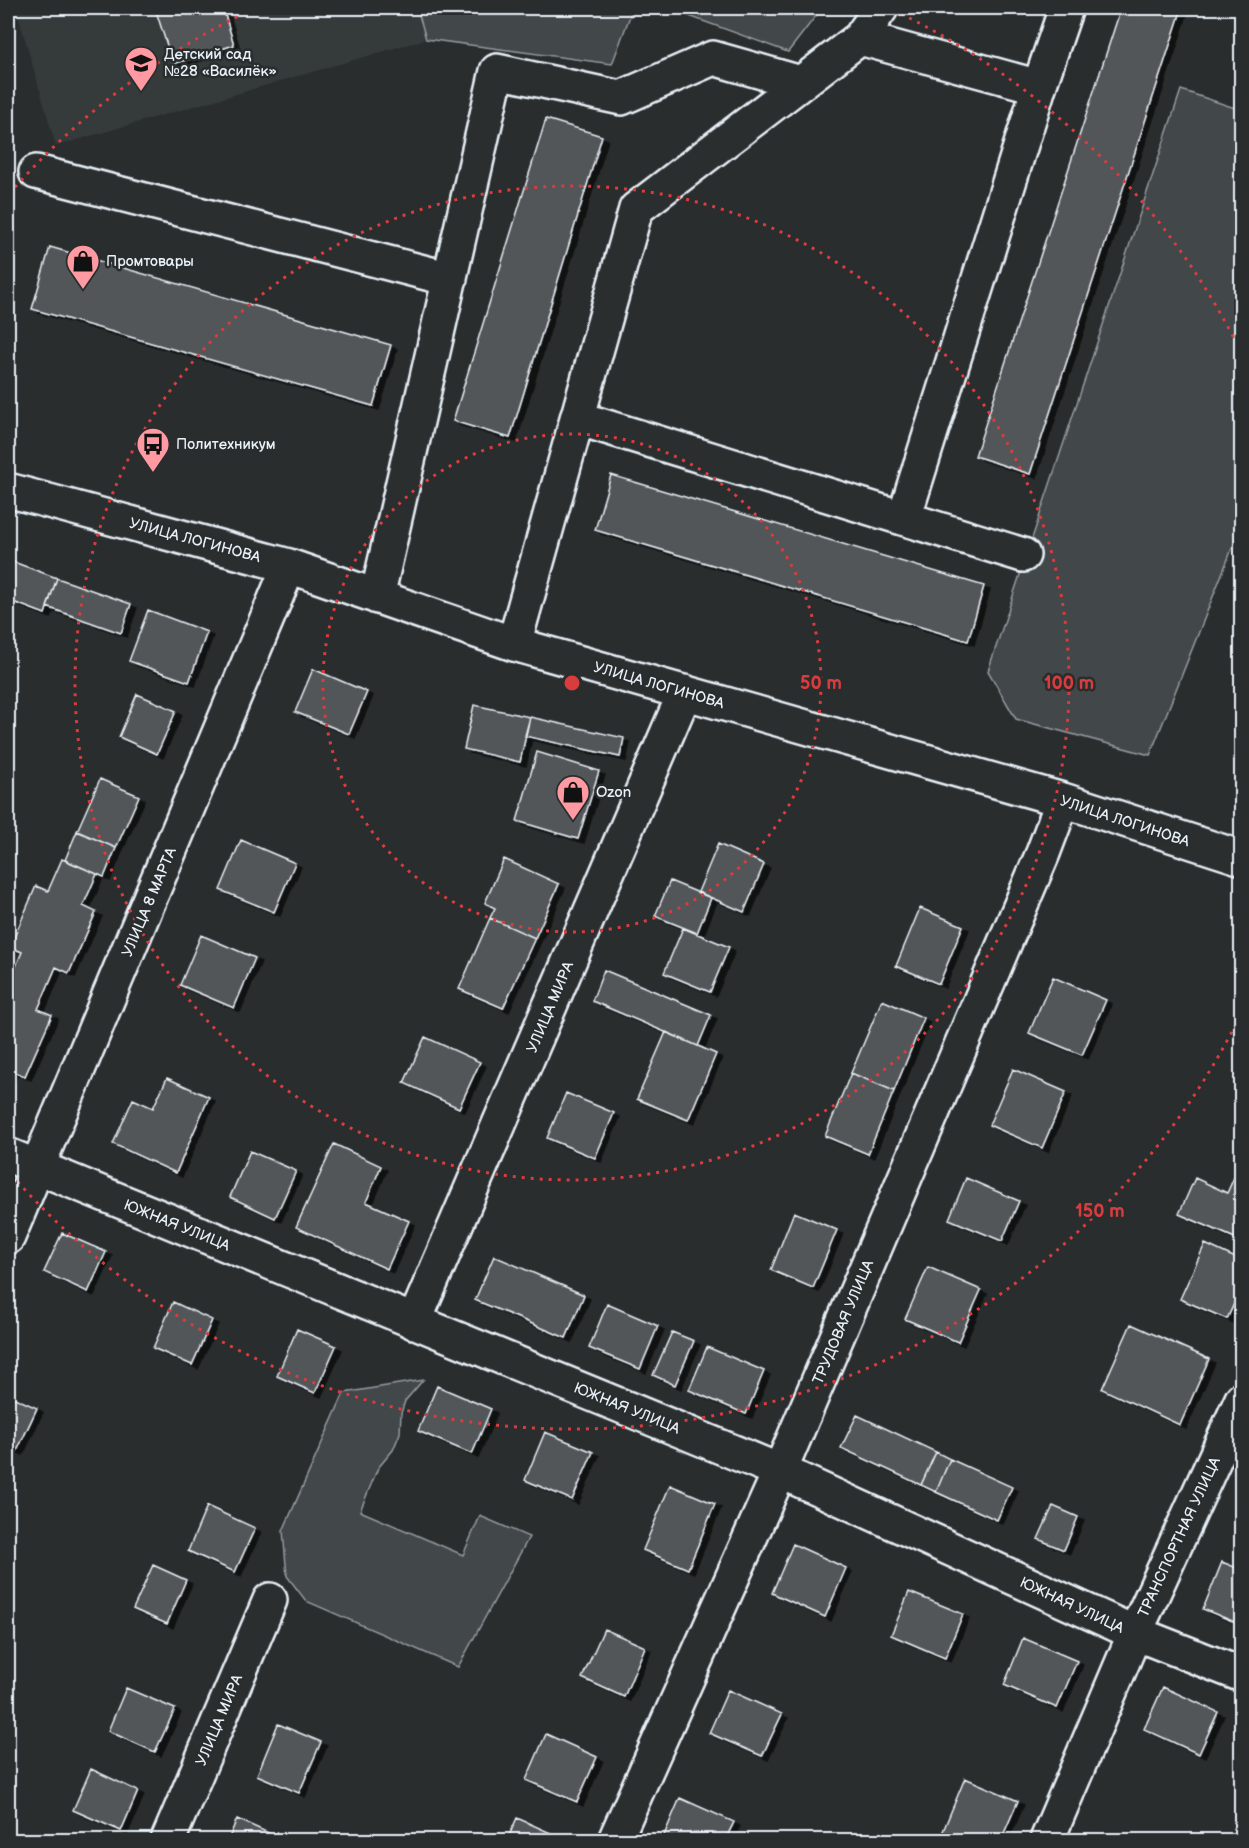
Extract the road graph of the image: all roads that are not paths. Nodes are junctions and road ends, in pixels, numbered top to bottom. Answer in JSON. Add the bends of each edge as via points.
{"nodes":[{"id":1,"x":881,"y":8,"type":"edge"},
{"id":2,"x":1066,"y":8,"type":"edge"},
{"id":3,"x":860,"y":38,"type":"junction"},
{"id":4,"x":801,"y":83,"type":"junction"},
{"id":5,"x":1039,"y":87,"type":"junction"},
{"id":6,"x":36,"y":172,"type":"dead end"},
{"id":7,"x":450,"y":279,"type":"junction"},
{"id":8,"x":577,"y":418,"type":"junction"},
{"id":9,"x":8,"y":490,"type":"edge"},
{"id":10,"x":904,"y":519,"type":"junction"},
{"id":11,"x":1023,"y":555,"type":"dead end"},
{"id":12,"x":289,"y":566,"type":"junction"},
{"id":13,"x":377,"y":597,"type":"junction"},
{"id":14,"x":514,"y":644,"type":"junction"},
{"id":15,"x":685,"y":692,"type":"junction"},
{"id":16,"x":1063,"y":800,"type":"junction"},
{"id":17,"x":1242,"y":858,"type":"edge"},
{"id":18,"x":8,"y":1155,"type":"edge"},
{"id":19,"x":38,"y":1168,"type":"junction"},
{"id":20,"x":8,"y":1237,"type":"edge"},
{"id":21,"x":414,"y":1322,"type":"junction"},
{"id":22,"x":1242,"y":1399,"type":"edge"},
{"id":23,"x":780,"y":1471,"type":"junction"},
{"id":24,"x":270,"y":1600,"type":"dead end"},
{"id":25,"x":1135,"y":1633,"type":"junction"},
{"id":26,"x":1242,"y":1675,"type":"edge"},
{"id":27,"x":168,"y":1840,"type":"edge"},
{"id":28,"x":615,"y":1840,"type":"edge"},
{"id":29,"x":1047,"y":1840,"type":"edge"}],
"edges":[{"from":1,"to":3,"type":"street"},
{"from":2,"to":5,"type":"street"},
{"from":3,"to":4,"type":"street"},
{"from":3,"to":5,"type":"street"},
{"from":4,"to":7,"type":"street","via":[[713,58],[621,98],[497,71]]},
{"from":4,"to":8,"type":"street","via":[[636,209]]},
{"from":5,"to":10,"type":"street"},
{"from":6,"to":7,"type":"street"},
{"from":7,"to":13,"type":"street"},
{"from":8,"to":10,"type":"street"},
{"from":8,"to":14,"type":"street"},
{"from":9,"to":12,"type":"street","name":"УЛИЦА ЛОГИНОВА"},
{"from":10,"to":11,"type":"street"},
{"from":12,"to":13,"type":"street","name":"УЛИЦА ЛОГИНОВА"},
{"from":12,"to":19,"type":"street","name":"УЛИЦА 8 МАРТА"},
{"from":13,"to":14,"type":"street","name":"УЛИЦА ЛОГИНОВА"},
{"from":14,"to":15,"type":"street","name":"УЛИЦА ЛОГИНОВА"},
{"from":15,"to":16,"type":"street","name":"УЛИЦА ЛОГИНОВА"},
{"from":15,"to":21,"type":"street","name":"УЛИЦА МИРА"},
{"from":16,"to":17,"type":"street","name":"УЛИЦА ЛОГИНОВА"},
{"from":16,"to":23,"type":"street","name":"ТРУДОВАЯ УЛИЦА"},
{"from":18,"to":19,"type":"street","name":"ЮЖНАЯ УЛИЦА"},
{"from":19,"to":20,"type":"street","name":"УЛИЦА 8 МАРТА"},
{"from":19,"to":21,"type":"street","name":"ЮЖНАЯ УЛИЦА"},
{"from":21,"to":23,"type":"street","name":"ЮЖНАЯ УЛИЦА"},
{"from":22,"to":25,"type":"street","name":"ТРАНСПОРТНАЯ УЛИЦА"},
{"from":23,"to":25,"type":"street","name":"ЮЖНАЯ УЛИЦА"},
{"from":23,"to":28,"type":"street","name":"ТРУДОВАЯ УЛИЦА"},
{"from":24,"to":27,"type":"street","name":"УЛИЦА МИРА"},
{"from":25,"to":26,"type":"street","name":"ЮЖНАЯ УЛИЦА"},
{"from":25,"to":29,"type":"street","name":"ТРАНСПОРТНАЯ УЛИЦА"}]}
